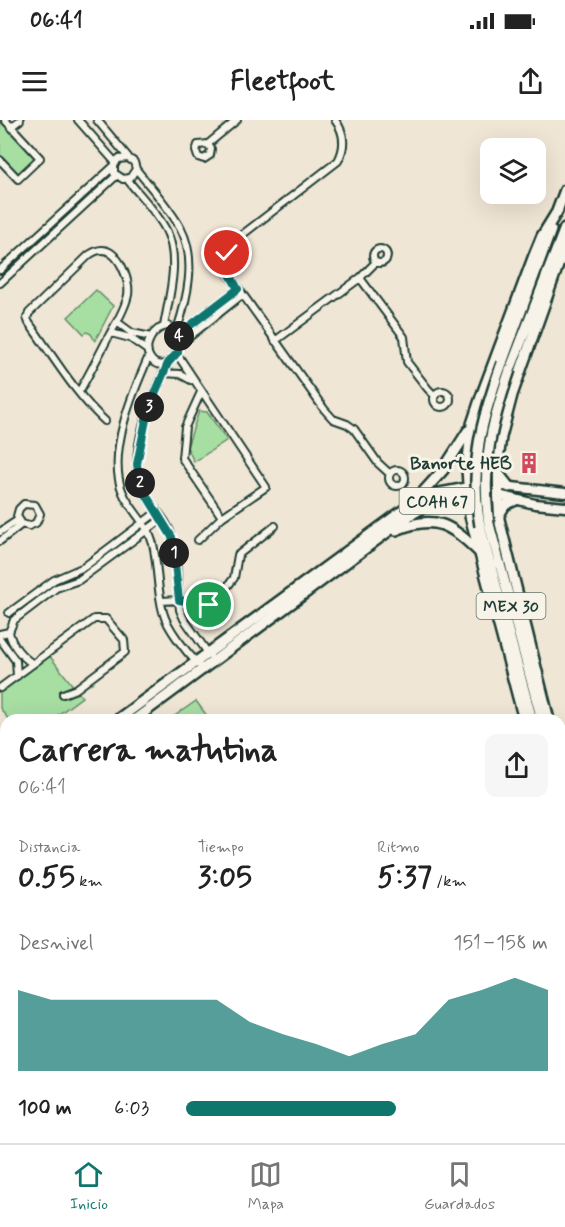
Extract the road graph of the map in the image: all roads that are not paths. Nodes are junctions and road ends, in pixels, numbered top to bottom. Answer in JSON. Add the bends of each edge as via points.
{"nodes":[{"id":1,"x":20,"y":120,"type":"edge"},
{"id":2,"x":78,"y":120,"type":"edge"},
{"id":3,"x":97,"y":120,"type":"edge"},
{"id":4,"x":237,"y":120,"type":"edge"},
{"id":5,"x":335,"y":120,"type":"edge"},
{"id":6,"x":8,"y":122,"type":"edge"},
{"id":7,"x":208,"y":144,"type":"dead end"},
{"id":8,"x":128,"y":158,"type":"junction"},
{"id":9,"x":0,"y":160,"type":"edge"},
{"id":10,"x":114,"y":164,"type":"junction"},
{"id":11,"x":136,"y":169,"type":"junction"},
{"id":12,"x":117,"y":176,"type":"junction"},
{"id":13,"x":127,"y":179,"type":"junction"},
{"id":14,"x":565,"y":190,"type":"edge"},
{"id":15,"x":558,"y":210,"type":"junction"},
{"id":16,"x":565,"y":228,"type":"edge"},
{"id":17,"x":565,"y":246,"type":"edge"},
{"id":18,"x":376,"y":262,"type":"dead end"},
{"id":19,"x":0,"y":270,"type":"edge"},
{"id":20,"x":542,"y":271,"type":"junction"},
{"id":21,"x":360,"y":278,"type":"junction"},
{"id":22,"x":0,"y":283,"type":"edge"},
{"id":23,"x":240,"y":292,"type":"junction"},
{"id":24,"x":216,"y":311,"type":"junction"},
{"id":25,"x":117,"y":322,"type":"junction"},
{"id":26,"x":164,"y":326,"type":"junction"},
{"id":27,"x":178,"y":332,"type":"junction"},
{"id":28,"x":111,"y":333,"type":"junction"},
{"id":29,"x":131,"y":336,"type":"junction"},
{"id":30,"x":151,"y":337,"type":"junction"},
{"id":31,"x":275,"y":341,"type":"junction"},
{"id":32,"x":179,"y":345,"type":"junction"},
{"id":33,"x":148,"y":353,"type":"junction"},
{"id":34,"x":177,"y":354,"type":"junction"},
{"id":35,"x":168,"y":363,"type":"junction"},
{"id":36,"x":163,"y":373,"type":"junction"},
{"id":37,"x":194,"y":381,"type":"junction"},
{"id":38,"x":79,"y":392,"type":"junction"},
{"id":39,"x":201,"y":392,"type":"junction"},
{"id":40,"x":435,"y":396,"type":"dead end"},
{"id":41,"x":105,"y":421,"type":"dead end"},
{"id":42,"x":472,"y":424,"type":"junction"},
{"id":43,"x":468,"y":459,"type":"junction"},
{"id":44,"x":498,"y":461,"type":"junction"},
{"id":45,"x":498,"y":473,"type":"junction"},
{"id":46,"x":390,"y":474,"type":"dead end"},
{"id":47,"x":514,"y":488,"type":"junction"},
{"id":48,"x":467,"y":490,"type":"junction"},
{"id":49,"x":498,"y":490,"type":"junction"},
{"id":50,"x":565,"y":493,"type":"edge"},
{"id":51,"x":516,"y":500,"type":"junction"},
{"id":52,"x":565,"y":507,"type":"edge"},
{"id":53,"x":405,"y":509,"type":"junction"},
{"id":54,"x":157,"y":512,"type":"junction"},
{"id":55,"x":470,"y":516,"type":"junction"},
{"id":56,"x":222,"y":517,"type":"junction"},
{"id":57,"x":499,"y":517,"type":"junction"},
{"id":58,"x":162,"y":519,"type":"junction"},
{"id":59,"x":143,"y":523,"type":"junction"},
{"id":60,"x":275,"y":526,"type":"dead end"},
{"id":61,"x":148,"y":530,"type":"junction"},
{"id":62,"x":0,"y":532,"type":"edge"},
{"id":63,"x":386,"y":535,"type":"junction"},
{"id":64,"x":198,"y":540,"type":"dead end"},
{"id":65,"x":0,"y":541,"type":"edge"},
{"id":66,"x":479,"y":552,"type":"junction"},
{"id":67,"x":179,"y":600,"type":"junction"},
{"id":68,"x":161,"y":602,"type":"junction"},
{"id":69,"x":0,"y":613,"type":"edge"},
{"id":70,"x":9,"y":613,"type":"junction"},
{"id":71,"x":14,"y":620,"type":"junction"},
{"id":72,"x":9,"y":632,"type":"junction"},
{"id":73,"x":0,"y":634,"type":"edge"},
{"id":74,"x":0,"y":639,"type":"edge"},
{"id":75,"x":208,"y":653,"type":"junction"},
{"id":76,"x":196,"y":662,"type":"junction"},
{"id":77,"x":214,"y":662,"type":"junction"},
{"id":78,"x":33,"y":664,"type":"junction"},
{"id":79,"x":204,"y":669,"type":"junction"},
{"id":80,"x":16,"y":676,"type":"junction"},
{"id":81,"x":0,"y":688,"type":"edge"},
{"id":82,"x":529,"y":689,"type":"junction"},
{"id":83,"x":63,"y":694,"type":"dead end"},
{"id":84,"x":125,"y":714,"type":"edge"},
{"id":85,"x":142,"y":714,"type":"edge"},
{"id":86,"x":522,"y":714,"type":"edge"},
{"id":87,"x":531,"y":714,"type":"edge"},
{"id":88,"x":539,"y":714,"type":"edge"},
{"id":89,"x":548,"y":714,"type":"edge"}],
"edges":[{"from":1,"to":6,"type":"street"},
{"from":2,"to":10,"type":"street"},
{"from":3,"to":8,"type":"street"},
{"from":4,"to":7,"type":"street"},
{"from":5,"to":23,"type":"street","via":[[344,138],[338,161],[230,246],[226,265]]},
{"from":6,"to":9,"type":"street","via":[[40,158],[18,179]]},
{"from":8,"to":10,"type":"street"},
{"from":8,"to":11,"type":"street"},
{"from":10,"to":12,"type":"street"},
{"from":10,"to":19,"type":"street"},
{"from":11,"to":13,"type":"street"},
{"from":11,"to":27,"type":"street","via":[[177,223],[188,248],[188,280]]},
{"from":12,"to":13,"type":"street"},
{"from":12,"to":22,"type":"street"},
{"from":13,"to":26,"type":"street","via":[[170,240],[172,269]]},
{"from":14,"to":15,"type":"main road","number":"MEX 30"},
{"from":15,"to":20,"type":"main road","number":"MEX 30"},
{"from":15,"to":42,"type":"main road","via":[[533,258]]},
{"from":16,"to":20,"type":"main road","number":"MEX 30"},
{"from":17,"to":44,"type":"main road","via":[[512,395]]},
{"from":18,"to":21,"type":"street"},
{"from":20,"to":82,"type":"main road","number":"MEX 30","bridge":true,"via":[[494,420],[485,484],[489,524]]},
{"from":21,"to":31,"type":"street"},
{"from":21,"to":40,"type":"street","via":[[401,332],[405,356]]},
{"from":23,"to":24,"type":"street"},
{"from":23,"to":31,"type":"street"},
{"from":24,"to":27,"type":"street"},
{"from":24,"to":32,"type":"street"},
{"from":25,"to":28,"type":"street"},
{"from":25,"to":29,"type":"street"},
{"from":25,"to":38,"type":"street","via":[[127,299],[128,284],[115,257],[105,250],[89,255],[29,313],[29,323]]},
{"from":26,"to":27,"type":"street"},
{"from":26,"to":30,"type":"street"},
{"from":27,"to":32,"type":"street"},
{"from":28,"to":29,"type":"street"},
{"from":28,"to":38,"type":"street"},
{"from":29,"to":30,"type":"street"},
{"from":29,"to":33,"type":"street"},
{"from":30,"to":33,"type":"street"},
{"from":31,"to":46,"type":"street","via":[[330,416],[354,429]]},
{"from":32,"to":34,"type":"street"},
{"from":33,"to":35,"type":"street","via":[[155,363]]},
{"from":33,"to":59,"type":"street","via":[[123,424],[118,472],[124,494]]},
{"from":34,"to":35,"type":"street"},
{"from":34,"to":37,"type":"street"},
{"from":35,"to":36,"type":"street"},
{"from":36,"to":37,"type":"street","via":[[180,374]]},
{"from":36,"to":54,"type":"street","via":[[148,410],[137,464],[140,485]]},
{"from":37,"to":39,"type":"street"},
{"from":38,"to":41,"type":"street"},
{"from":39,"to":56,"type":"street","via":[[185,428],[182,458]]},
{"from":39,"to":56,"type":"street","via":[[266,487]]},
{"from":42,"to":43,"type":"main road"},
{"from":42,"to":53,"type":"main road","via":[[443,470]]},
{"from":43,"to":44,"type":"main road","via":[[474,469],[485,472]]},
{"from":43,"to":48,"type":"main road"},
{"from":44,"to":45,"type":"main road"},
{"from":45,"to":47,"type":"main road"},
{"from":45,"to":49,"type":"main road"},
{"from":47,"to":49,"type":"main road","number":"COAH 67"},
{"from":47,"to":50,"type":"main road","number":"COAH 67"},
{"from":47,"to":51,"type":"main road"},
{"from":48,"to":49,"type":"main road","number":"COAH 67"},
{"from":48,"to":53,"type":"main road","number":"COAH 67","via":[[440,493]]},
{"from":48,"to":55,"type":"main road"},
{"from":48,"to":63,"type":"main road","number":"COAH 67","via":[[429,504]]},
{"from":49,"to":51,"type":"main road","number":"COAH 67"},
{"from":49,"to":57,"type":"main road"},
{"from":51,"to":52,"type":"main road","number":"COAH 67"},
{"from":51,"to":57,"type":"main road","via":[[505,505]]},
{"from":53,"to":75,"type":"main road","number":"COAH 67"},
{"from":54,"to":58,"type":"street"},
{"from":54,"to":59,"type":"street"},
{"from":55,"to":57,"type":"main road","via":[[486,506]]},
{"from":55,"to":66,"type":"main road"},
{"from":56,"to":64,"type":"street"},
{"from":57,"to":89,"type":"main road"},
{"from":58,"to":61,"type":"street"},
{"from":58,"to":67,"type":"street","via":[[172,537]]},
{"from":59,"to":61,"type":"street"},
{"from":59,"to":70,"type":"street","via":[[84,567],[54,580]]},
{"from":60,"to":67,"type":"street","via":[[238,555],[234,578],[214,604]]},
{"from":61,"to":68,"type":"street"},
{"from":61,"to":71,"type":"street","via":[[79,580],[56,588]]},
{"from":62,"to":65,"type":"street","via":[[20,522]]},
{"from":63,"to":66,"type":"main road","via":[[432,521],[452,528]]},
{"from":63,"to":77,"type":"main road","number":"COAH 67"},
{"from":66,"to":86,"type":"main road"},
{"from":67,"to":68,"type":"street"},
{"from":67,"to":75,"type":"street","via":[[184,619]]},
{"from":68,"to":76,"type":"street","via":[[165,621]]},
{"from":69,"to":70,"type":"street"},
{"from":70,"to":71,"type":"street"},
{"from":71,"to":72,"type":"street"},
{"from":72,"to":73,"type":"street"},
{"from":72,"to":78,"type":"street","via":[[18,652]]},
{"from":74,"to":80,"type":"street","via":[[16,661]]},
{"from":75,"to":76,"type":"main road","number":"COAH 67"},
{"from":75,"to":77,"type":"street"},
{"from":76,"to":79,"type":"street"},
{"from":76,"to":84,"type":"main road","number":"COAH 67"},
{"from":77,"to":79,"type":"main road","number":"COAH 67"},
{"from":78,"to":80,"type":"street"},
{"from":78,"to":83,"type":"street","via":[[94,619],[110,622],[124,640],[125,652],[76,689]]},
{"from":79,"to":85,"type":"main road","number":"COAH 67"},
{"from":80,"to":81,"type":"street"},
{"from":82,"to":87,"type":"main road","number":"MEX 30"},
{"from":82,"to":88,"type":"main road","number":"MEX 30"}]}
